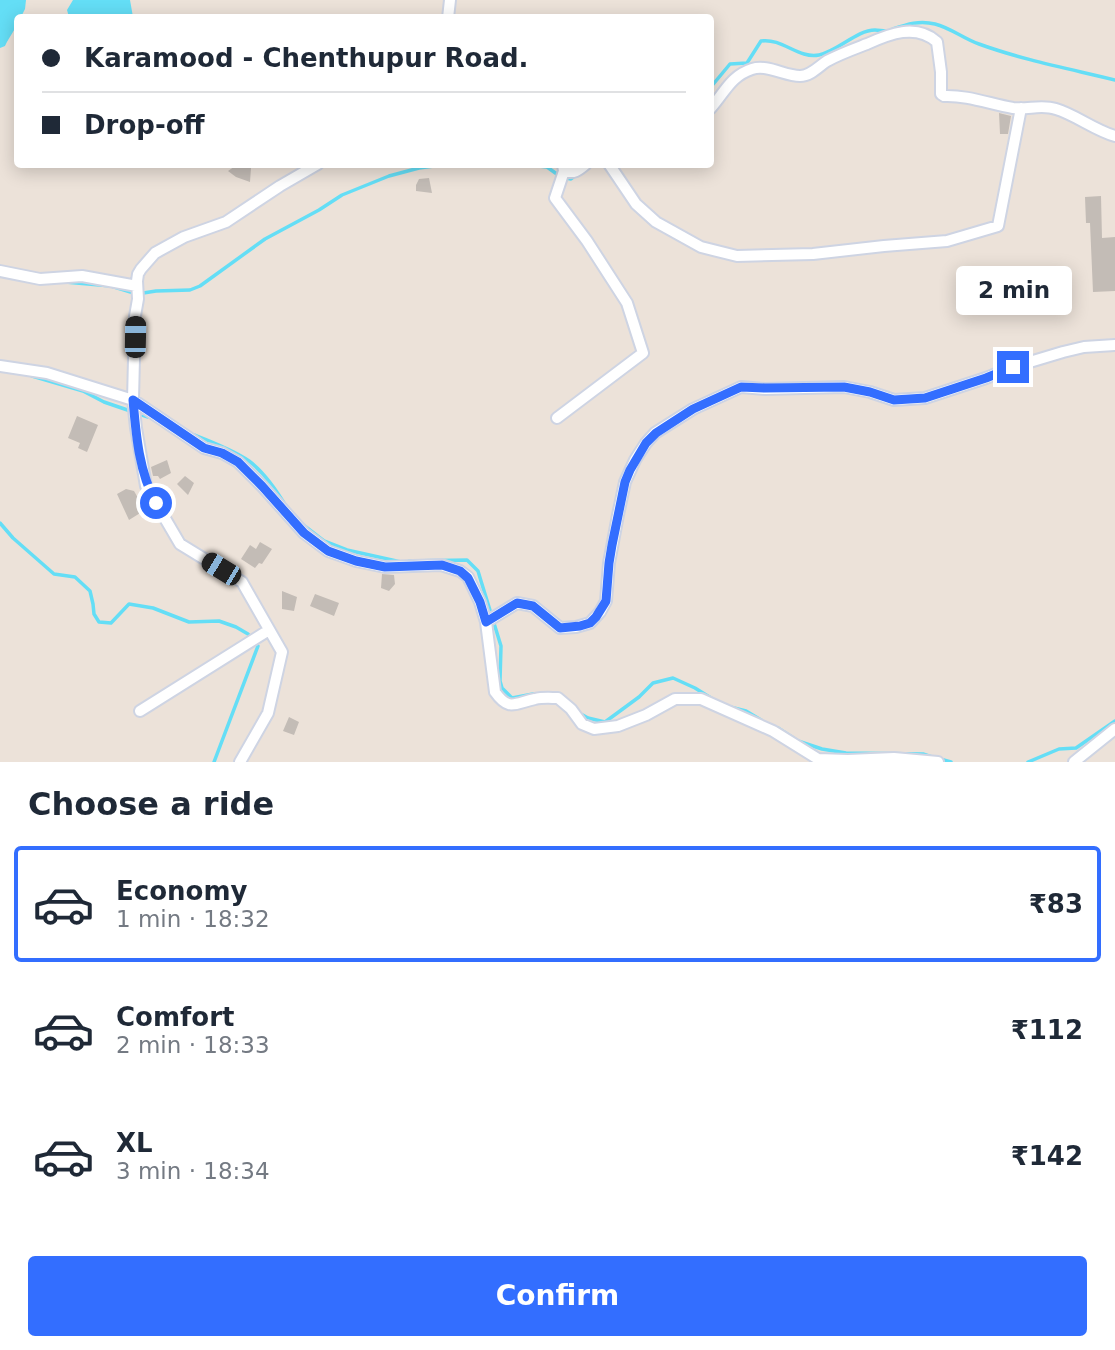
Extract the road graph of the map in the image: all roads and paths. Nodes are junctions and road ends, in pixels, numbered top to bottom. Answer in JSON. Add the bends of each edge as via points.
{"nodes":[{"id":1,"x":714,"y":104,"type":"edge"},
{"id":2,"x":1021,"y":108,"type":"junction"},
{"id":3,"x":1115,"y":136,"type":"edge"},
{"id":4,"x":311,"y":168,"type":"edge"},
{"id":5,"x":563,"y":168,"type":"edge"},
{"id":6,"x":582,"y":168,"type":"edge"},
{"id":7,"x":612,"y":168,"type":"edge"},
{"id":8,"x":0,"y":271,"type":"edge"},
{"id":9,"x":137,"y":290,"type":"junction"},
{"id":10,"x":1115,"y":345,"type":"edge"},
{"id":11,"x":0,"y":366,"type":"edge"},
{"id":12,"x":133,"y":404,"type":"junction"},
{"id":13,"x":557,"y":418,"type":"dead end"},
{"id":14,"x":486,"y":622,"type":"junction"},
{"id":15,"x":269,"y":630,"type":"junction"},
{"id":16,"x":140,"y":711,"type":"dead end"},
{"id":17,"x":1115,"y":729,"type":"edge"},
{"id":18,"x":240,"y":762,"type":"edge"},
{"id":19,"x":938,"y":762,"type":"edge"},
{"id":20,"x":1074,"y":762,"type":"edge"}],
"edges":[{"from":1,"to":2,"type":"street","via":[[743,73],[755,68],[801,76],[884,35],[908,31],[937,42],[941,94],[946,100],[977,99]]},
{"from":2,"to":3,"type":"street","via":[[1057,109]]},
{"from":2,"to":7,"type":"street","via":[[998,226],[947,241],[737,256],[701,247],[656,222],[636,204]]},
{"from":4,"to":9,"type":"street","via":[[226,222],[155,253],[138,274]]},
{"from":5,"to":6,"type":"street","via":[[576,173]]},
{"from":5,"to":13,"type":"street","via":[[555,198],[627,303],[643,353]]},
{"from":8,"to":9,"type":"street","via":[[40,279],[82,276]]},
{"from":9,"to":12,"type":"street"},
{"from":10,"to":14,"type":"street","via":[[1063,352],[925,398],[894,400],[844,387],[741,387],[693,409],[646,443],[625,482],[606,601],[590,623],[560,628],[533,606],[517,603]]},
{"from":11,"to":12,"type":"street","via":[[47,373]]},
{"from":12,"to":14,"type":"street","via":[[204,448],[238,462],[304,533],[328,551],[385,567],[442,565],[460,571],[468,578]]},
{"from":12,"to":15,"type":"street","via":[[146,486],[180,544],[242,582]]},
{"from":14,"to":19,"type":"street","via":[[495,692],[510,705],[558,698],[582,724],[594,729],[618,726],[675,699],[701,699],[772,731],[818,759]]},
{"from":15,"to":16,"type":"street"},
{"from":15,"to":18,"type":"street","via":[[282,652],[268,713]]},
{"from":17,"to":20,"type":"street"}]}
